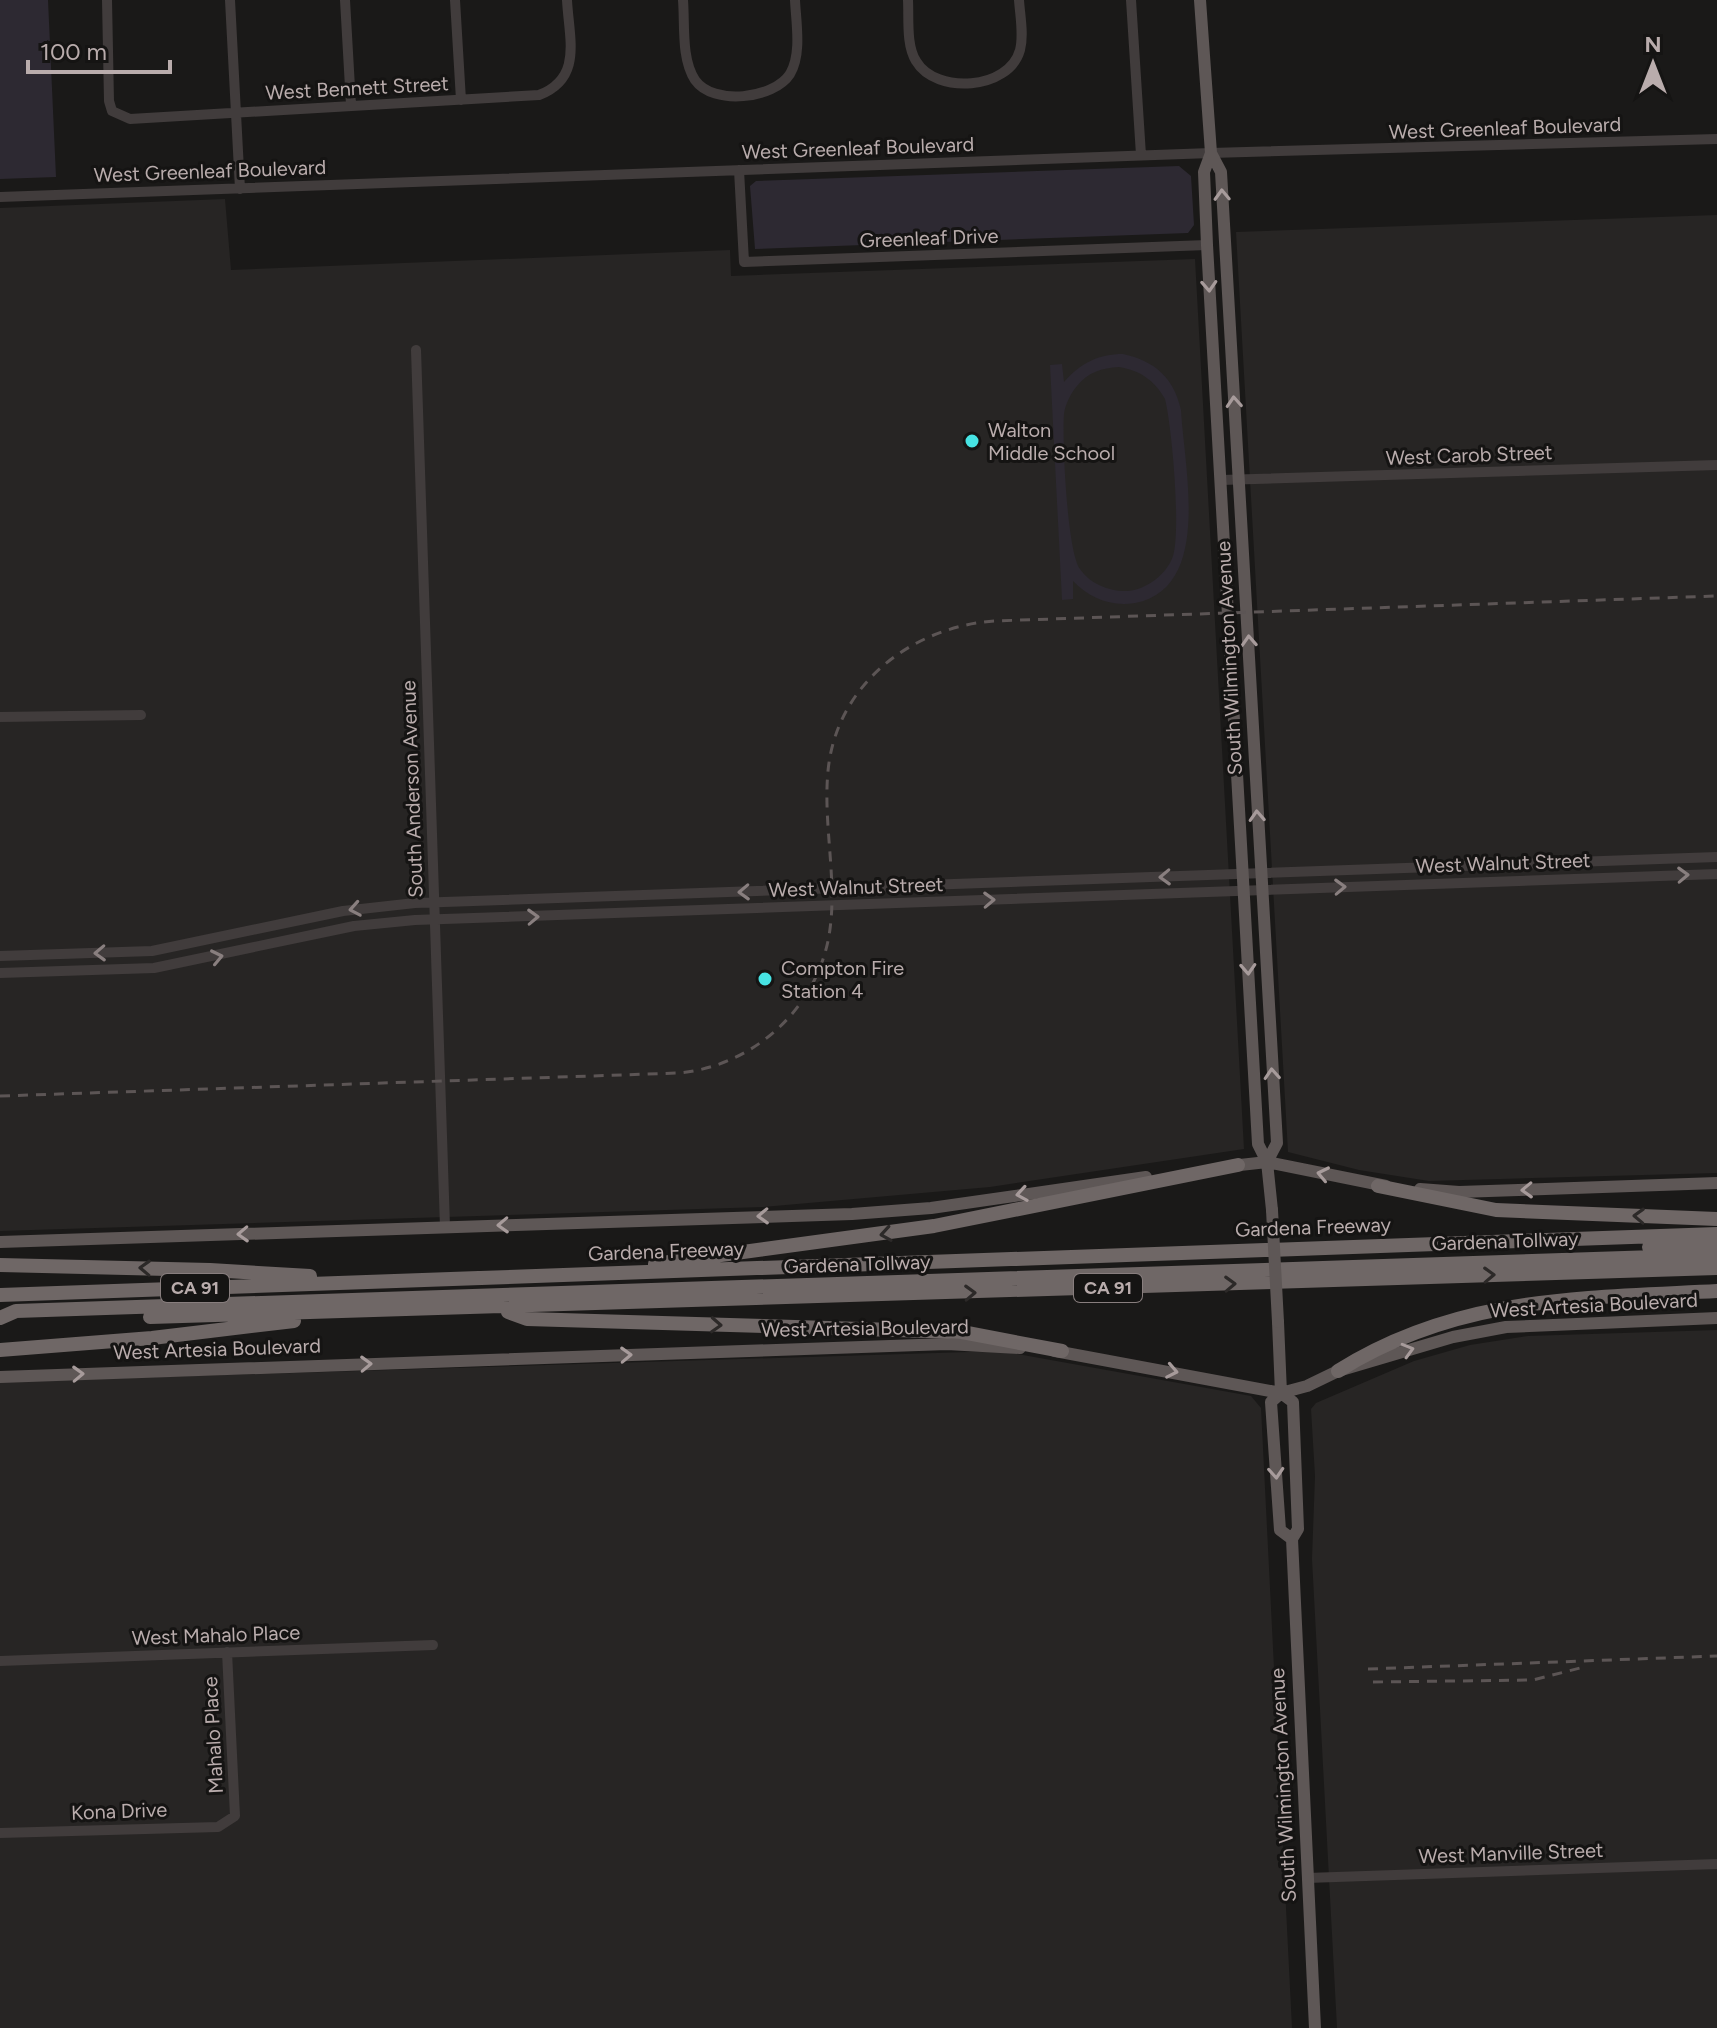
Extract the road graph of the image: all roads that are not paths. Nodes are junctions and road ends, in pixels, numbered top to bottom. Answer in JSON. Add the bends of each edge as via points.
{"nodes":[{"id":1,"x":107,"y":0,"type":"edge"},
{"id":2,"x":230,"y":0,"type":"edge"},
{"id":3,"x":345,"y":0,"type":"edge"},
{"id":4,"x":455,"y":0,"type":"edge"},
{"id":5,"x":567,"y":0,"type":"edge"},
{"id":6,"x":683,"y":0,"type":"edge"},
{"id":7,"x":795,"y":0,"type":"edge"},
{"id":8,"x":908,"y":0,"type":"edge"},
{"id":9,"x":1019,"y":0,"type":"edge"},
{"id":10,"x":1131,"y":0,"type":"edge"},
{"id":11,"x":1200,"y":0,"type":"edge"},
{"id":12,"x":461,"y":100,"type":"junction"},
{"id":13,"x":351,"y":105,"type":"junction"},
{"id":14,"x":236,"y":113,"type":"junction"},
{"id":15,"x":1717,"y":139,"type":"edge"},
{"id":16,"x":1211,"y":153,"type":"junction"},
{"id":17,"x":1141,"y":155,"type":"junction"},
{"id":18,"x":739,"y":170,"type":"junction"},
{"id":19,"x":240,"y":189,"type":"junction"},
{"id":20,"x":0,"y":197,"type":"edge"},
{"id":21,"x":1207,"y":245,"type":"junction"},
{"id":22,"x":416,"y":350,"type":"dead end"},
{"id":23,"x":1717,"y":465,"type":"edge"},
{"id":24,"x":1221,"y":480,"type":"junction"},
{"id":25,"x":1239,"y":480,"type":"junction"},
{"id":26,"x":141,"y":715,"type":"dead end"},
{"id":27,"x":0,"y":717,"type":"edge"},
{"id":28,"x":1717,"y":857,"type":"edge"},
{"id":29,"x":1634,"y":861,"type":"junction"},
{"id":30,"x":1589,"y":862,"type":"junction"},
{"id":31,"x":1542,"y":864,"type":"junction"},
{"id":32,"x":1488,"y":866,"type":"junction"},
{"id":33,"x":1447,"y":867,"type":"junction"},
{"id":34,"x":1394,"y":869,"type":"junction"},
{"id":35,"x":1243,"y":874,"type":"junction"},
{"id":36,"x":1261,"y":874,"type":"junction"},
{"id":37,"x":1717,"y":874,"type":"edge"},
{"id":38,"x":1635,"y":877,"type":"junction"},
{"id":39,"x":1590,"y":878,"type":"junction"},
{"id":40,"x":1542,"y":880,"type":"junction"},
{"id":41,"x":1489,"y":882,"type":"junction"},
{"id":42,"x":1448,"y":883,"type":"junction"},
{"id":43,"x":1395,"y":885,"type":"junction"},
{"id":44,"x":1262,"y":890,"type":"junction"},
{"id":45,"x":1244,"y":891,"type":"junction"},
{"id":46,"x":433,"y":903,"type":"junction"},
{"id":47,"x":434,"y":920,"type":"junction"},
{"id":48,"x":0,"y":956,"type":"edge"},
{"id":49,"x":0,"y":973,"type":"edge"},
{"id":50,"x":1267,"y":1162,"type":"junction"},
{"id":51,"x":1238,"y":1165,"type":"junction"},
{"id":52,"x":1717,"y":1183,"type":"edge"},
{"id":53,"x":1378,"y":1186,"type":"junction"},
{"id":54,"x":1717,"y":1219,"type":"edge"},
{"id":55,"x":445,"y":1227,"type":"junction"},
{"id":56,"x":1717,"y":1234,"type":"edge"},
{"id":57,"x":0,"y":1242,"type":"edge"},
{"id":58,"x":1717,"y":1245,"type":"edge"},
{"id":59,"x":1717,"y":1255,"type":"edge"},
{"id":60,"x":0,"y":1265,"type":"edge"},
{"id":61,"x":1717,"y":1268,"type":"edge"},
{"id":62,"x":537,"y":1276,"type":"junction"},
{"id":63,"x":391,"y":1281,"type":"junction"},
{"id":64,"x":1717,"y":1291,"type":"edge"},
{"id":65,"x":0,"y":1295,"type":"edge"},
{"id":66,"x":0,"y":1304,"type":"edge"},
{"id":67,"x":500,"y":1308,"type":"junction"},
{"id":68,"x":384,"y":1310,"type":"junction"},
{"id":69,"x":1717,"y":1318,"type":"edge"},
{"id":70,"x":0,"y":1320,"type":"edge"},
{"id":71,"x":0,"y":1350,"type":"edge"},
{"id":72,"x":1062,"y":1351,"type":"junction"},
{"id":73,"x":1338,"y":1371,"type":"junction"},
{"id":74,"x":0,"y":1377,"type":"edge"},
{"id":75,"x":1281,"y":1393,"type":"junction"},
{"id":76,"x":1292,"y":1539,"type":"junction"},
{"id":77,"x":433,"y":1645,"type":"dead end"},
{"id":78,"x":227,"y":1652,"type":"junction"},
{"id":79,"x":0,"y":1661,"type":"edge"},
{"id":80,"x":235,"y":1816,"type":"joint"},
{"id":81,"x":0,"y":1833,"type":"edge"},
{"id":82,"x":1717,"y":1864,"type":"edge"},
{"id":83,"x":1307,"y":1878,"type":"junction"},
{"id":84,"x":1315,"y":2028,"type":"edge"}],
"edges":[{"from":1,"to":14,"type":"street","name":"West Bennett Street","via":[[112,111],[130,119]]},
{"from":2,"to":14,"type":"street"},
{"from":3,"to":13,"type":"street"},
{"from":4,"to":12,"type":"street"},
{"from":5,"to":12,"type":"street","name":"West Bennett Street","via":[[570,63],[556,88],[539,95]]},
{"from":6,"to":7,"type":"street","via":[[686,49],[696,82],[713,93],[760,94],[789,76],[796,60]]},
{"from":8,"to":9,"type":"street","via":[[916,61],[942,81],[964,83],[993,78],[1020,51]]},
{"from":10,"to":17,"type":"street"},
{"from":11,"to":16,"type":"main road","name":"South Wilmington Avenue"},
{"from":12,"to":13,"type":"street","name":"West Bennett Street"},
{"from":13,"to":14,"type":"street","name":"West Bennett Street"},
{"from":14,"to":19,"type":"street"},
{"from":15,"to":16,"type":"street","name":"West Greenleaf Boulevard"},
{"from":16,"to":17,"type":"street","name":"West Greenleaf Boulevard"},
{"from":16,"to":21,"type":"main road","name":"South Wilmington Avenue","via":[[1204,172]]},
{"from":25,"to":16,"type":"main road","name":"South Wilmington Avenue","one_way":true,"via":[[1221,172]]},
{"from":17,"to":18,"type":"street","name":"West Greenleaf Boulevard"},
{"from":18,"to":19,"type":"street","name":"West Greenleaf Boulevard"},
{"from":18,"to":21,"type":"street","name":"Greenleaf Drive","via":[[744,262]]},
{"from":19,"to":20,"type":"street","name":"West Greenleaf Boulevard"},
{"from":21,"to":24,"type":"main road","name":"South Wilmington Avenue","one_way":true},
{"from":22,"to":46,"type":"street","name":"South Anderson Avenue"},
{"from":23,"to":25,"type":"street","name":"West Carob Street"},
{"from":24,"to":25,"type":"street","name":"West Carob Street"},
{"from":24,"to":35,"type":"main road","name":"South Wilmington Avenue"},
{"from":36,"to":25,"type":"main road","name":"South Wilmington Avenue","one_way":true},
{"from":26,"to":27,"type":"street"},
{"from":28,"to":29,"type":"street","name":"West Walnut Street"},
{"from":29,"to":30,"type":"street","name":"West Walnut Street"},
{"from":29,"to":38,"type":"street"},
{"from":30,"to":31,"type":"street","name":"West Walnut Street"},
{"from":30,"to":39,"type":"street"},
{"from":31,"to":32,"type":"street","name":"West Walnut Street"},
{"from":31,"to":40,"type":"street"},
{"from":32,"to":33,"type":"street","name":"West Walnut Street"},
{"from":32,"to":41,"type":"street"},
{"from":33,"to":34,"type":"street","name":"West Walnut Street"},
{"from":33,"to":42,"type":"street"},
{"from":34,"to":36,"type":"street","name":"West Walnut Street"},
{"from":34,"to":43,"type":"street"},
{"from":35,"to":36,"type":"street","name":"West Walnut Street"},
{"from":35,"to":45,"type":"main road","name":"South Wilmington Avenue"},
{"from":35,"to":46,"type":"street","name":"West Walnut Street","one_way":true},
{"from":36,"to":44,"type":"main road","name":"South Wilmington Avenue"},
{"from":38,"to":37,"type":"street","name":"West Walnut Street","one_way":true},
{"from":38,"to":39,"type":"street","name":"West Walnut Street"},
{"from":39,"to":40,"type":"street","name":"West Walnut Street"},
{"from":40,"to":41,"type":"street","name":"West Walnut Street"},
{"from":41,"to":42,"type":"street","name":"West Walnut Street"},
{"from":42,"to":43,"type":"street","name":"West Walnut Street"},
{"from":44,"to":43,"type":"street","name":"West Walnut Street","one_way":true},
{"from":44,"to":45,"type":"street","name":"West Walnut Street"},
{"from":50,"to":44,"type":"main road","name":"South Wilmington Avenue","one_way":true,"via":[[1277,1143]]},
{"from":47,"to":45,"type":"street","name":"West Walnut Street","one_way":true},
{"from":45,"to":50,"type":"main road","name":"South Wilmington Avenue","one_way":true,"via":[[1258,1144]]},
{"from":46,"to":47,"type":"street","name":"South Anderson Avenue"},
{"from":46,"to":48,"type":"street","name":"West Walnut Street","one_way":true,"via":[[371,906],[152,951]]},
{"from":49,"to":47,"type":"street","name":"West Walnut Street","one_way":true,"via":[[154,968],[354,926]]},
{"from":47,"to":55,"type":"street","name":"South Anderson Avenue"},
{"from":50,"to":51,"type":"main road"},
{"from":53,"to":50,"type":"main road","one_way":true},
{"from":50,"to":75,"type":"main road","name":"South Wilmington Avenue","bridge":true},
{"from":51,"to":55,"type":"main road","one_way":true,"via":[[931,1208]]},
{"from":51,"to":62,"type":"highway","one_way":true,"via":[[842,1241]]},
{"from":52,"to":53,"type":"main road","one_way":true,"via":[[1459,1192]]},
{"from":54,"to":53,"type":"highway","one_way":true,"via":[[1496,1210]]},
{"from":55,"to":57,"type":"main road","one_way":true},
{"from":56,"to":62,"type":"highway","name":"Gardena Freeway","number":"CA 91"},
{"from":58,"to":66,"type":"highway","name":"Gardena Tollway"},
{"from":59,"to":70,"type":"highway","name":"Gardena Tollway","via":[[16,1311]]},
{"from":63,"to":60,"type":"highway","one_way":true},
{"from":67,"to":61,"type":"highway","number":"CA 91","one_way":true},
{"from":62,"to":63,"type":"highway","name":"Gardena Freeway","number":"CA 91"},
{"from":63,"to":65,"type":"highway","name":"Gardena Freeway","number":"CA 91"},
{"from":64,"to":73,"type":"highway","via":[[1505,1306],[1405,1334]]},
{"from":67,"to":68,"type":"highway","number":"CA 91"},
{"from":67,"to":72,"type":"highway","one_way":true,"via":[[527,1319],[962,1332]]},
{"from":68,"to":70,"type":"highway","number":"CA 91"},
{"from":68,"to":71,"type":"highway"},
{"from":73,"to":69,"type":"main road","name":"West Artesia Boulevard","one_way":true,"via":[[1506,1327]]},
{"from":74,"to":72,"type":"main road","name":"West Artesia Boulevard","one_way":true,"via":[[947,1344]]},
{"from":72,"to":75,"type":"main road","name":"West Artesia Boulevard","one_way":true},
{"from":73,"to":75,"type":"main road","name":"West Artesia Boulevard"},
{"from":75,"to":76,"type":"main road","name":"South Wilmington Avenue","via":[[1293,1402],[1298,1529]]},
{"from":75,"to":76,"type":"main road","name":"South Wilmington Avenue","one_way":true,"via":[[1271,1402],[1280,1530]]},
{"from":76,"to":83,"type":"main road","name":"South Wilmington Avenue"},
{"from":77,"to":78,"type":"street","name":"West Mahalo Place"},
{"from":78,"to":79,"type":"street","name":"West Mahalo Place"},
{"from":78,"to":80,"type":"street","name":"Mahalo Place"},
{"from":80,"to":81,"type":"street","name":"Kona Drive","via":[[218,1827]]},
{"from":82,"to":83,"type":"street","name":"West Manville Street"},
{"from":83,"to":84,"type":"main road","name":"South Wilmington Avenue"}]}
